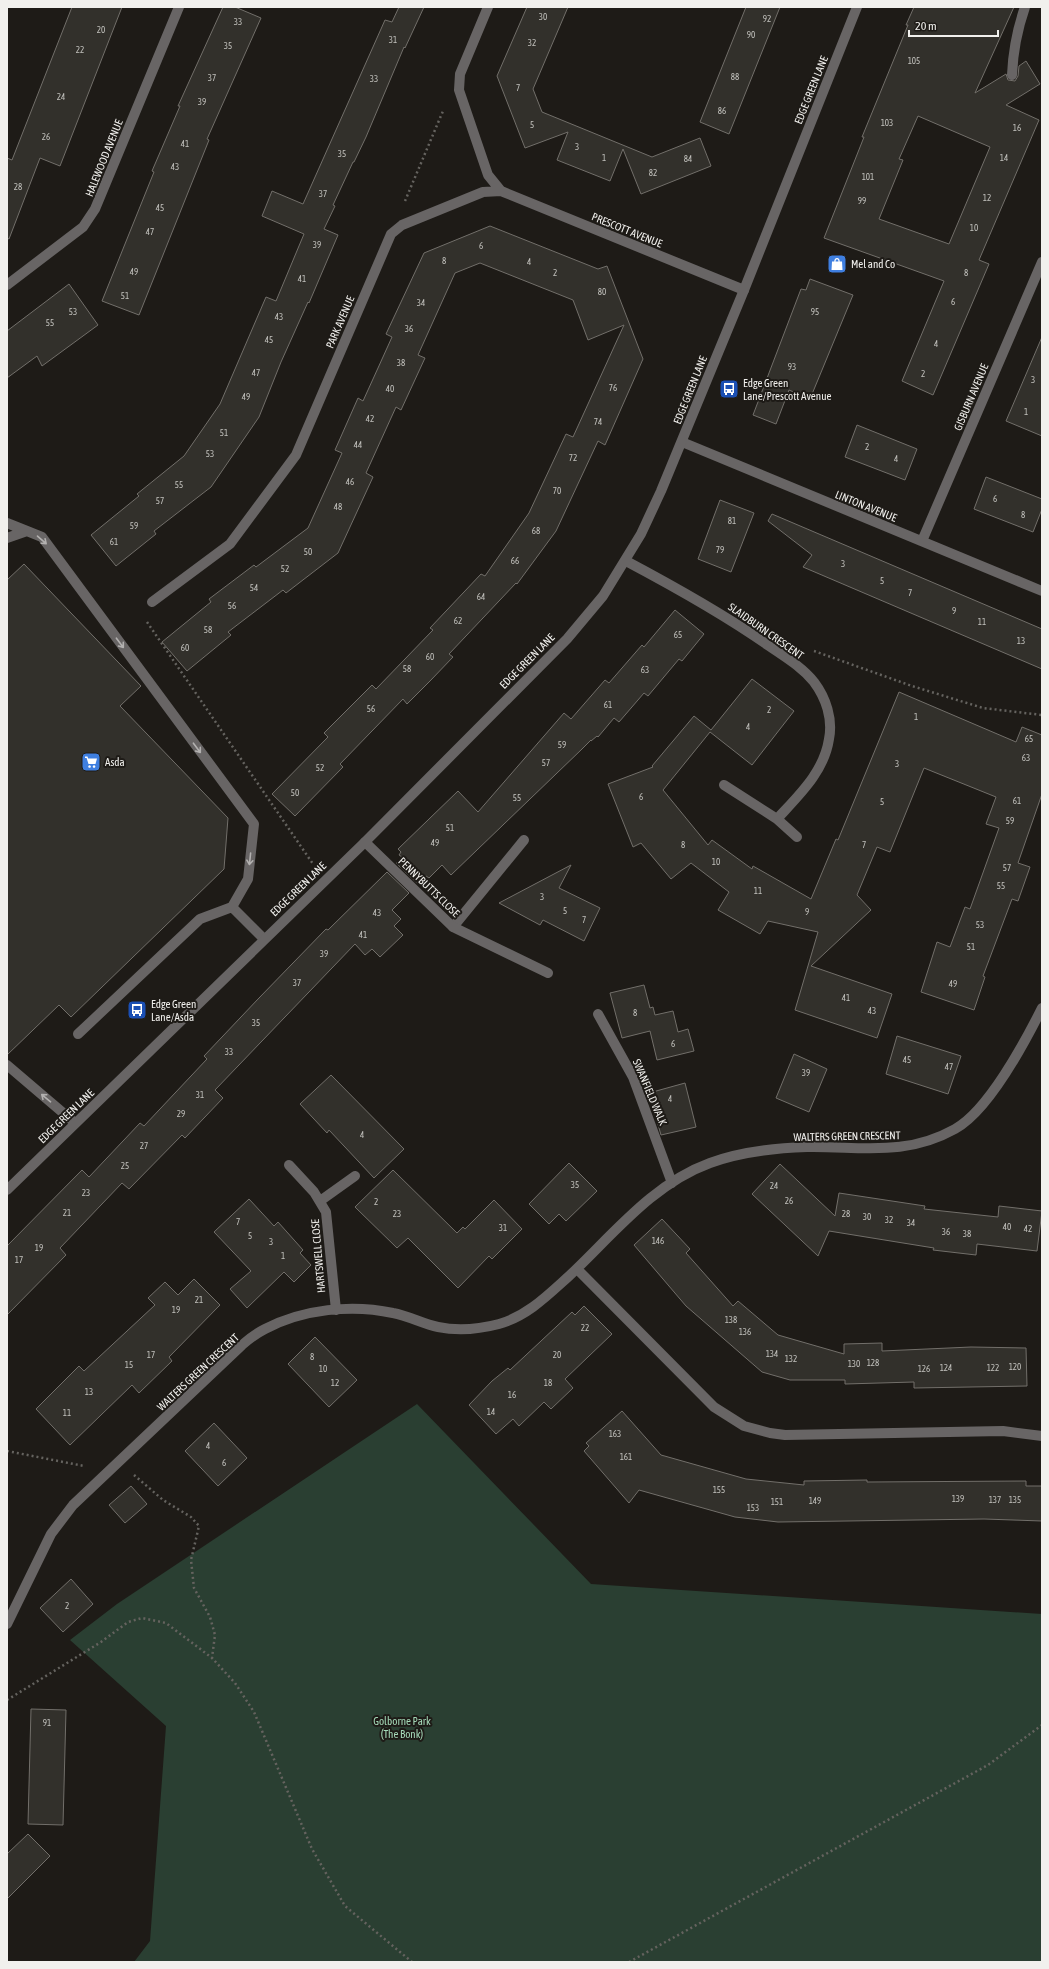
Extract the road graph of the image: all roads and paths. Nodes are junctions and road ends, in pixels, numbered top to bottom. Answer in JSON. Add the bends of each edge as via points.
{"nodes":[{"id":1,"x":179,"y":7,"type":"edge"},
{"id":2,"x":488,"y":7,"type":"edge"},
{"id":3,"x":857,"y":7,"type":"edge"},
{"id":4,"x":1026,"y":7,"type":"edge"},
{"id":5,"x":1012,"y":74,"type":"dead end"},
{"id":6,"x":444,"y":110,"type":"dead end"},
{"id":7,"x":502,"y":192,"type":"junction"},
{"id":8,"x":390,"y":234,"type":"junction"},
{"id":9,"x":1042,"y":262,"type":"edge"},
{"id":10,"x":7,"y":284,"type":"edge"},
{"id":11,"x":744,"y":290,"type":"junction"},
{"id":12,"x":682,"y":442,"type":"junction"},
{"id":13,"x":7,"y":523,"type":"edge"},
{"id":14,"x":27,"y":531,"type":"junction"},
{"id":15,"x":7,"y":538,"type":"edge"},
{"id":16,"x":922,"y":541,"type":"junction"},
{"id":17,"x":626,"y":561,"type":"junction"},
{"id":18,"x":1042,"y":591,"type":"edge"},
{"id":19,"x":152,"y":602,"type":"joint"},
{"id":20,"x":808,"y":649,"type":"dead end"},
{"id":21,"x":1042,"y":715,"type":"edge"},
{"id":22,"x":724,"y":785,"type":"dead end"},
{"id":23,"x":777,"y":819,"type":"junction"},
{"id":24,"x":797,"y":837,"type":"dead end"},
{"id":25,"x":524,"y":840,"type":"dead end"},
{"id":26,"x":365,"y":842,"type":"junction"},
{"id":27,"x":324,"y":880,"type":"junction"},
{"id":28,"x":232,"y":907,"type":"junction"},
{"id":29,"x":453,"y":927,"type":"junction"},
{"id":30,"x":264,"y":939,"type":"junction"},
{"id":31,"x":548,"y":973,"type":"dead end"},
{"id":32,"x":1042,"y":1008,"type":"edge"},
{"id":33,"x":598,"y":1014,"type":"dead end"},
{"id":34,"x":78,"y":1034,"type":"dead end"},
{"id":35,"x":7,"y":1066,"type":"edge"},
{"id":36,"x":75,"y":1123,"type":"junction"},
{"id":37,"x":289,"y":1165,"type":"dead end"},
{"id":38,"x":355,"y":1176,"type":"dead end"},
{"id":39,"x":672,"y":1183,"type":"junction"},
{"id":40,"x":7,"y":1190,"type":"edge"},
{"id":41,"x":320,"y":1201,"type":"junction"},
{"id":42,"x":577,"y":1269,"type":"junction"},
{"id":43,"x":336,"y":1310,"type":"junction"},
{"id":44,"x":1042,"y":1436,"type":"edge"},
{"id":45,"x":7,"y":1450,"type":"edge"},
{"id":46,"x":119,"y":1463,"type":"junction"},
{"id":47,"x":110,"y":1472,"type":"junction"},
{"id":48,"x":7,"y":1624,"type":"edge"},
{"id":49,"x":212,"y":1658,"type":"junction"},
{"id":50,"x":7,"y":1700,"type":"edge"},
{"id":51,"x":1042,"y":1725,"type":"edge"},
{"id":52,"x":412,"y":1962,"type":"edge"},
{"id":53,"x":629,"y":1962,"type":"edge"}],
"edges":[{"from":1,"to":10,"type":"street","name":"HALEWOOD AVENUE","via":[[95,209],[83,227]]},
{"from":2,"to":7,"type":"street","name":"PRESCOTT AVENUE","via":[[460,74],[459,90],[488,175]]},
{"from":3,"to":11,"type":"street","name":"EDGE GREEN LANE"},
{"from":4,"to":5,"type":"street","via":[[1015,41]]},
{"from":6,"to":8,"type":"path"},
{"from":7,"to":8,"type":"street","name":"PRESCOTT AVENUE","via":[[483,192],[402,225]]},
{"from":7,"to":11,"type":"street","name":"PRESCOTT AVENUE"},
{"from":8,"to":19,"type":"street","name":"PARK AVENUE","via":[[296,455],[230,544]]},
{"from":9,"to":16,"type":"street","name":"GISBURN AVENUE"},
{"from":11,"to":12,"type":"street","name":"EDGE GREEN LANE"},
{"from":12,"to":16,"type":"street","name":"LINTON AVENUE"},
{"from":12,"to":17,"type":"street","name":"EDGE GREEN LANE","via":[[641,534]]},
{"from":13,"to":14,"type":"street"},
{"from":14,"to":15,"type":"street"},
{"from":14,"to":28,"type":"street","one_way":true,"via":[[42,537],[254,824],[248,879]]},
{"from":16,"to":18,"type":"street","name":"LINTON AVENUE"},
{"from":17,"to":23,"type":"street","name":"SLAIDBURN CRESCENT","via":[[699,600],[762,641],[813,681],[823,696],[829,714],[830,738],[823,762],[804,790]]},
{"from":17,"to":26,"type":"street","name":"EDGE GREEN LANE","via":[[603,596],[567,639]]},
{"from":19,"to":27,"type":"path","via":[[141,613]]},
{"from":20,"to":21,"type":"path","via":[[983,708]]},
{"from":22,"to":23,"type":"street"},
{"from":23,"to":24,"type":"street"},
{"from":25,"to":29,"type":"street"},
{"from":26,"to":27,"type":"street","name":"EDGE GREEN LANE"},
{"from":26,"to":29,"type":"street","name":"PENNYBUTTS CLOSE"},
{"from":27,"to":30,"type":"street","name":"EDGE GREEN LANE"},
{"from":28,"to":30,"type":"street"},
{"from":28,"to":34,"type":"street","via":[[200,919]]},
{"from":29,"to":31,"type":"street","name":"PENNYBUTTS CLOSE"},
{"from":30,"to":36,"type":"street","name":"EDGE GREEN LANE"},
{"from":32,"to":39,"type":"street","name":"WALTERS GREEN CRESCENT","via":[[995,1088],[956,1128],[911,1146],[888,1149],[806,1147],[747,1153],[710,1163]]},
{"from":33,"to":39,"type":"street","name":"SWANFIELD WALK","via":[[633,1077]]},
{"from":36,"to":35,"type":"street","one_way":true},
{"from":36,"to":40,"type":"street","name":"EDGE GREEN LANE"},
{"from":37,"to":41,"type":"street","name":"HARTSWELL CLOSE"},
{"from":38,"to":41,"type":"street"},
{"from":39,"to":42,"type":"street","name":"WALTERS GREEN CRESCENT","via":[[646,1202]]},
{"from":41,"to":43,"type":"street","name":"HARTSWELL CLOSE","via":[[326,1212]]},
{"from":42,"to":43,"type":"street","name":"WALTERS GREEN CRESCENT","via":[[539,1304],[525,1312],[500,1323],[471,1328],[438,1327],[394,1313],[359,1309]]},
{"from":42,"to":44,"type":"street","via":[[714,1406],[744,1426],[786,1435],[1003,1431]]},
{"from":43,"to":46,"type":"street","name":"WALTERS GREEN CRESCENT","via":[[295,1316],[264,1329],[242,1345]]},
{"from":45,"to":47,"type":"path"},
{"from":46,"to":47,"type":"street","name":"WALTERS GREEN CRESCENT"},
{"from":46,"to":49,"type":"path","via":[[163,1500],[191,1517],[200,1526],[191,1560],[194,1588],[210,1617],[214,1635]]},
{"from":47,"to":48,"type":"street","name":"WALTERS GREEN CRESCENT","via":[[73,1505],[51,1534]]},
{"from":49,"to":50,"type":"path","via":[[166,1623],[142,1618],[128,1622],[101,1642]]},
{"from":49,"to":52,"type":"path","via":[[235,1683],[254,1712],[312,1849],[345,1906]]},
{"from":51,"to":53,"type":"path","via":[[988,1765]]}]}
